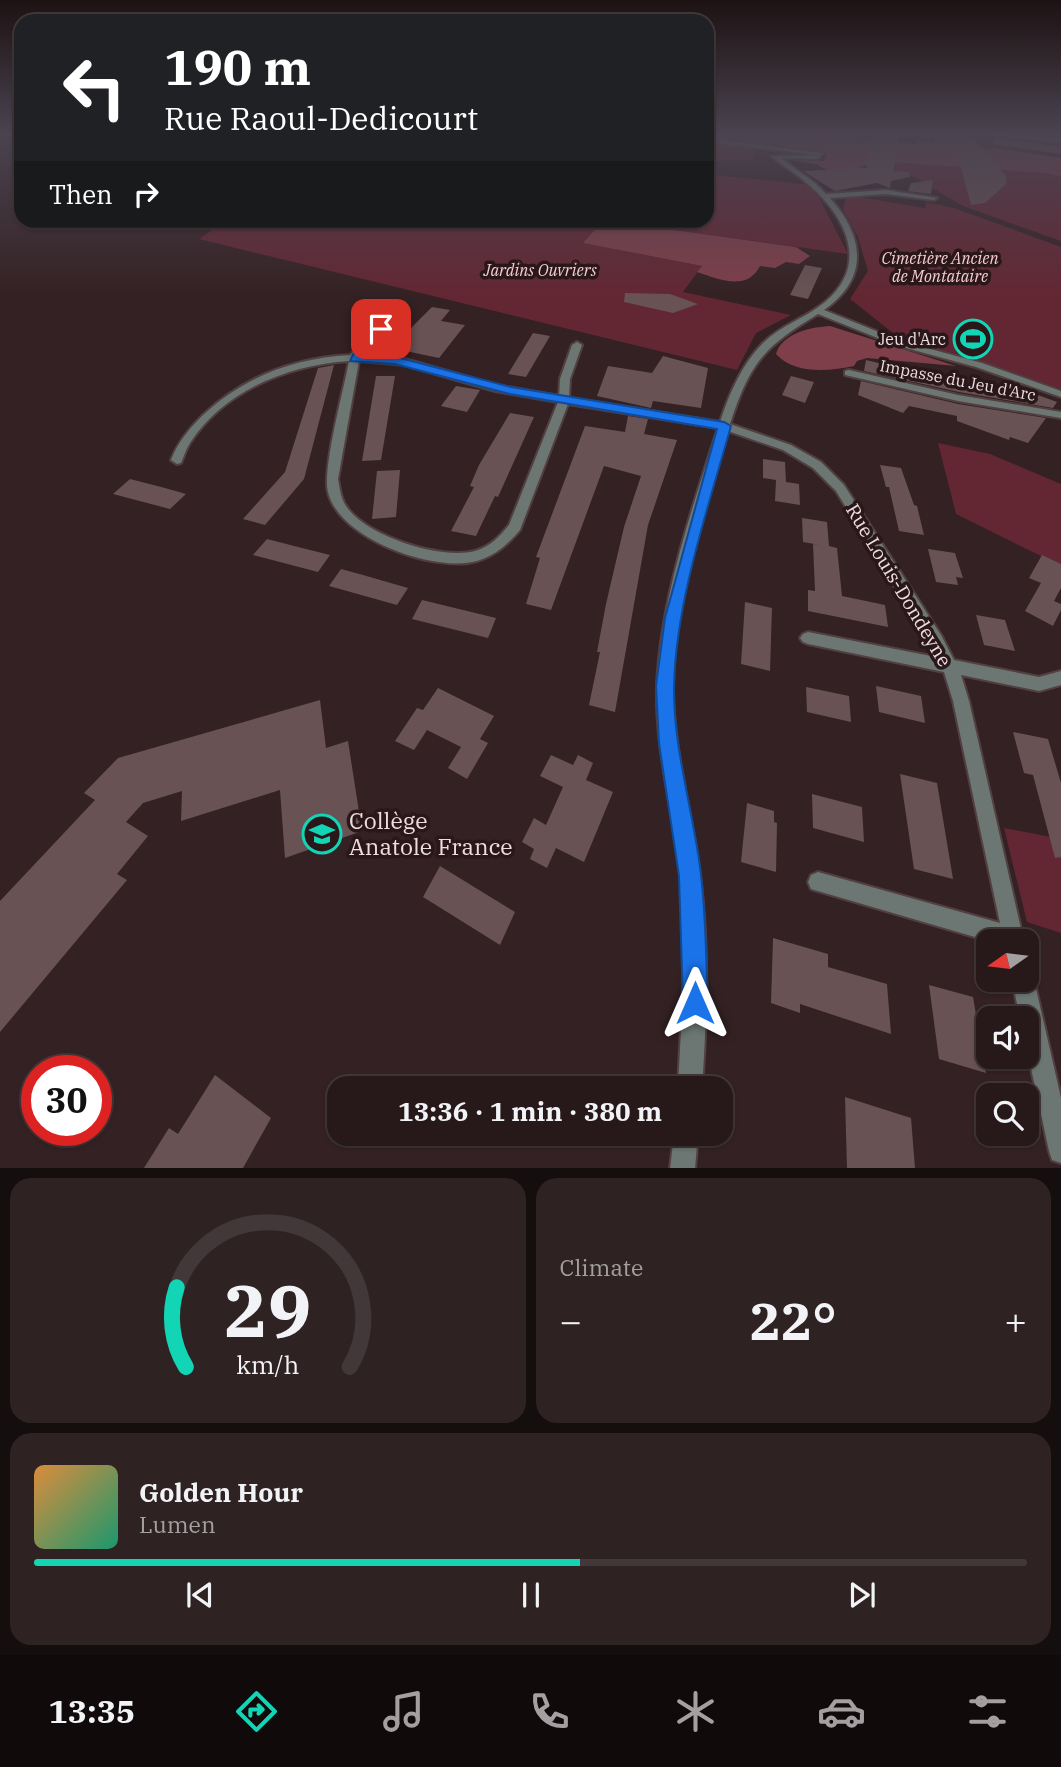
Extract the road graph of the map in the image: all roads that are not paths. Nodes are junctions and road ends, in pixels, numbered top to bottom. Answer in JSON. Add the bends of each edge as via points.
{"nodes":[{"id":1,"x":818,"y":188,"type":"edge"},
{"id":2,"x":827,"y":196,"type":"junction"},
{"id":3,"x":934,"y":198,"type":"dead end"},
{"id":4,"x":818,"y":311,"type":"junction"},
{"id":5,"x":404,"y":327,"type":"dead end"},
{"id":6,"x":577,"y":345,"type":"dead end"},
{"id":7,"x":354,"y":359,"type":"junction"},
{"id":8,"x":849,"y":373,"type":"dead end"},
{"id":9,"x":1061,"y":394,"type":"edge"},
{"id":10,"x":564,"y":401,"type":"junction"},
{"id":11,"x":1061,"y":415,"type":"edge"},
{"id":12,"x":724,"y":426,"type":"junction"},
{"id":13,"x":177,"y":460,"type":"dead end"},
{"id":14,"x":808,"y":638,"type":"dead end"},
{"id":15,"x":950,"y":667,"type":"junction"},
{"id":16,"x":1061,"y":678,"type":"edge"},
{"id":17,"x":817,"y":882,"type":"dead end"},
{"id":18,"x":979,"y":929,"type":"edge"},
{"id":19,"x":1012,"y":929,"type":"edge"},
{"id":20,"x":1026,"y":992,"type":"edge"},
{"id":21,"x":692,"y":1076,"type":"edge"},
{"id":22,"x":685,"y":1146,"type":"edge"},
{"id":23,"x":1061,"y":1152,"type":"edge"},
{"id":24,"x":682,"y":1168,"type":"edge"}],
"edges":[{"from":1,"to":2,"type":"street"},
{"from":2,"to":3,"type":"street","via":[[886,192]]},
{"from":2,"to":4,"type":"street","via":[[854,246],[856,263],[843,288]]},
{"from":4,"to":9,"type":"street","via":[[898,343]]},
{"from":4,"to":12,"type":"street","via":[[761,351],[742,381]]},
{"from":5,"to":7,"type":"street","via":[[374,332]]},
{"from":6,"to":10,"type":"street","via":[[565,379]]},
{"from":7,"to":10,"type":"street","name":"Rue Louis-Dondeyne","via":[[396,360]]},
{"from":7,"to":10,"type":"street","via":[[331,479],[334,498],[349,521],[363,530],[443,560],[477,556],[511,533]]},
{"from":7,"to":13,"type":"street","name":"Rue Louis-Dondeyne","via":[[292,368],[237,392],[187,438]]},
{"from":8,"to":11,"type":"street","name":"Impasse du Jeu d'Arc"},
{"from":10,"to":12,"type":"street","name":"Rue Louis-Dondeyne"},
{"from":12,"to":15,"type":"street","name":"Rue Louis-Dondeyne","via":[[780,443],[808,457],[831,477]]},
{"from":12,"to":21,"type":"street","via":[[674,618],[665,686],[693,916]]},
{"from":14,"to":15,"type":"street"},
{"from":15,"to":16,"type":"street","via":[[1039,684]]},
{"from":15,"to":19,"type":"street","name":"Rue Louis-Dondeyne"},
{"from":17,"to":18,"type":"street","name":"Rue Louis-Dondeyne"},
{"from":20,"to":23,"type":"street"},
{"from":22,"to":24,"type":"street"}]}
